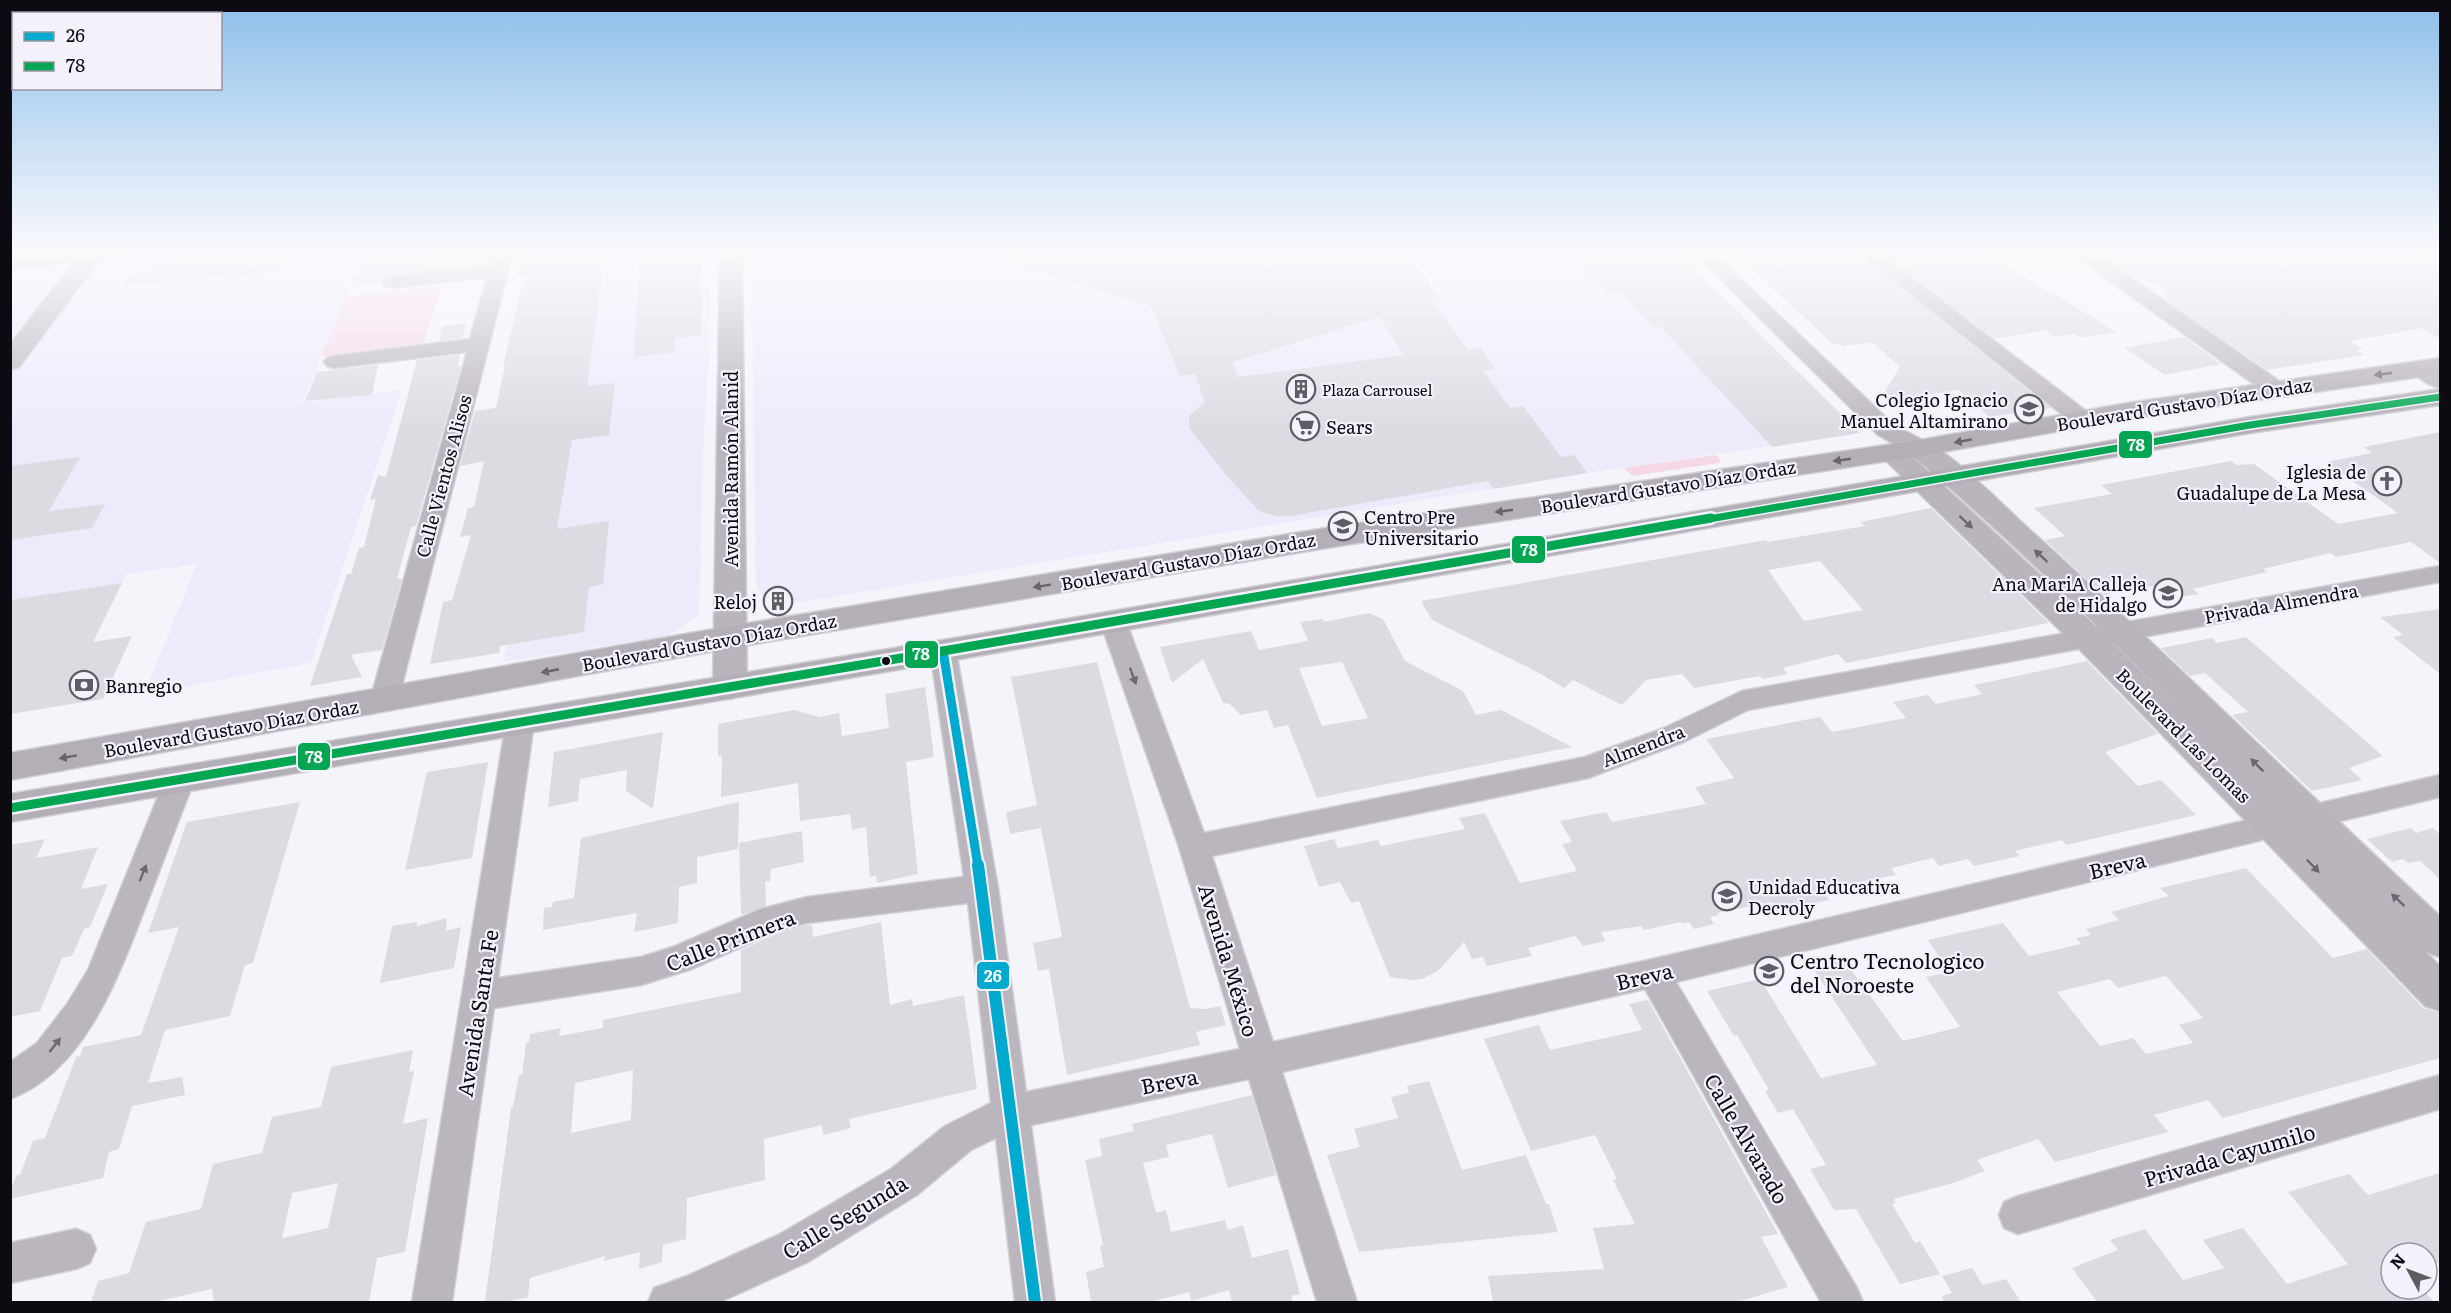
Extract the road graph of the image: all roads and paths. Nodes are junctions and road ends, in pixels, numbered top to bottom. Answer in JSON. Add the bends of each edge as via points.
{"nodes":[{"id":1,"x":48,"y":312,"type":"edge"},
{"id":2,"x":487,"y":312,"type":"edge"},
{"id":3,"x":731,"y":312,"type":"edge"},
{"id":4,"x":1764,"y":312,"type":"edge"},
{"id":5,"x":1945,"y":312,"type":"edge"},
{"id":6,"x":2167,"y":312,"type":"edge"},
{"id":7,"x":478,"y":344,"type":"junction"},
{"id":8,"x":10,"y":362,"type":"edge"},
{"id":9,"x":334,"y":362,"type":"dead end"},
{"id":10,"x":2434,"y":372,"type":"edge"},
{"id":11,"x":2277,"y":390,"type":"junction"},
{"id":12,"x":2440,"y":397,"type":"edge"},
{"id":13,"x":2082,"y":418,"type":"junction"},
{"id":14,"x":1915,"y":458,"type":"junction"},
{"id":15,"x":2440,"y":574,"type":"edge"},
{"id":16,"x":1113,"y":621,"type":"junction"},
{"id":17,"x":2106,"y":635,"type":"junction"},
{"id":18,"x":731,"y":637,"type":"junction"},
{"id":19,"x":943,"y":651,"type":"junction"},
{"id":20,"x":730,"y":687,"type":"junction"},
{"id":21,"x":384,"y":701,"type":"junction"},
{"id":22,"x":520,"y":723,"type":"junction"},
{"id":23,"x":10,"y":767,"type":"edge"},
{"id":24,"x":180,"y":779,"type":"junction"},
{"id":25,"x":2440,"y":786,"type":"edge"},
{"id":26,"x":10,"y":808,"type":"edge"},
{"id":27,"x":2310,"y":818,"type":"junction"},
{"id":28,"x":2275,"y":826,"type":"junction"},
{"id":29,"x":1194,"y":847,"type":"junction"},
{"id":30,"x":982,"y":888,"type":"junction"},
{"id":31,"x":2440,"y":940,"type":"edge"},
{"id":32,"x":1653,"y":973,"type":"junction"},
{"id":33,"x":2440,"y":993,"type":"edge"},
{"id":34,"x":478,"y":996,"type":"junction"},
{"id":35,"x":1261,"y":1061,"type":"junction"},
{"id":36,"x":10,"y":1083,"type":"edge"},
{"id":37,"x":2440,"y":1092,"type":"edge"},
{"id":38,"x":1010,"y":1112,"type":"junction"},
{"id":39,"x":2018,"y":1215,"type":"dead end"},
{"id":40,"x":76,"y":1249,"type":"dead end"},
{"id":41,"x":10,"y":1263,"type":"edge"},
{"id":42,"x":432,"y":1302,"type":"edge"},
{"id":43,"x":668,"y":1302,"type":"edge"},
{"id":44,"x":1035,"y":1302,"type":"edge"},
{"id":45,"x":1337,"y":1302,"type":"edge"},
{"id":46,"x":1843,"y":1302,"type":"edge"}],
"edges":[{"from":1,"to":8,"type":"street"},
{"from":2,"to":7,"type":"street","name":"Calle Vientos Alisos"},
{"from":3,"to":18,"type":"street","name":"Avenida Ramón Alanid"},
{"from":4,"to":14,"type":"street"},
{"from":5,"to":13,"type":"street"},
{"from":6,"to":11,"type":"street"},
{"from":7,"to":9,"type":"street"},
{"from":7,"to":21,"type":"street","name":"Calle Vientos Alisos"},
{"from":10,"to":11,"type":"main road","name":"Boulevard Gustavo Díaz Ordaz","one_way":true},
{"from":11,"to":13,"type":"main road","name":"Boulevard Gustavo Díaz Ordaz"},
{"from":12,"to":14,"type":"main road","name":"Boulevard Gustavo Díaz Ordaz"},
{"from":13,"to":14,"type":"main road","name":"Boulevard Gustavo Díaz Ordaz","one_way":true},
{"from":14,"to":16,"type":"main road","name":"Boulevard Gustavo Díaz Ordaz"},
{"from":14,"to":17,"type":"street","name":"Boulevard Las Lomas"},
{"from":14,"to":18,"type":"main road","name":"Boulevard Gustavo Díaz Ordaz","one_way":true,"via":[[1326,538]]},
{"from":15,"to":17,"type":"street","name":"Privada Almendra"},
{"from":16,"to":19,"type":"main road","name":"Boulevard Gustavo Díaz Ordaz"},
{"from":16,"to":29,"type":"street","name":"Avenida México","one_way":true},
{"from":27,"to":17,"type":"street","name":"Boulevard Las Lomas","one_way":true},
{"from":17,"to":28,"type":"street","name":"Boulevard Las Lomas"},
{"from":17,"to":29,"type":"street","name":"Almendra","via":[[1742,701],[1674,735],[1588,767]]},
{"from":18,"to":20,"type":"street","name":"Avenida Ramón Alanid"},
{"from":18,"to":21,"type":"main road","name":"Boulevard Gustavo Díaz Ordaz","one_way":true},
{"from":19,"to":20,"type":"main road","name":"Boulevard Gustavo Díaz Ordaz"},
{"from":19,"to":30,"type":"street"},
{"from":20,"to":22,"type":"main road","name":"Boulevard Gustavo Díaz Ordaz"},
{"from":21,"to":23,"type":"main road","name":"Boulevard Gustavo Díaz Ordaz","one_way":true},
{"from":22,"to":24,"type":"main road","name":"Boulevard Gustavo Díaz Ordaz"},
{"from":22,"to":34,"type":"street","name":"Avenida Santa Fe"},
{"from":24,"to":26,"type":"main road","name":"Boulevard Gustavo Díaz Ordaz"},
{"from":36,"to":24,"type":"street","one_way":true,"via":[[49,1054],[102,976]]},
{"from":25,"to":27,"type":"street","name":"Breva"},
{"from":27,"to":28,"type":"street","name":"Breva"},
{"from":31,"to":27,"type":"street","name":"Boulevard Las Lomas","one_way":true},
{"from":28,"to":32,"type":"street","name":"Breva"},
{"from":28,"to":33,"type":"street","name":"Boulevard Las Lomas","one_way":true},
{"from":29,"to":35,"type":"street","name":"Avenida México"},
{"from":30,"to":34,"type":"street","name":"Calle Primera","via":[[807,910],[772,919],[680,959],[641,971]]},
{"from":30,"to":38,"type":"street"},
{"from":32,"to":35,"type":"street","name":"Breva"},
{"from":32,"to":46,"type":"street","name":"Calle Alvarado"},
{"from":34,"to":42,"type":"street","name":"Avenida Santa Fe"},
{"from":35,"to":38,"type":"street","name":"Breva"},
{"from":35,"to":45,"type":"street","name":"Avenida México"},
{"from":37,"to":39,"type":"street","name":"Privada Cayumilo"},
{"from":38,"to":43,"type":"street","name":"Calle Segunda","via":[[958,1138],[904,1182],[794,1248]]},
{"from":38,"to":44,"type":"street"},
{"from":40,"to":41,"type":"street"}]}
